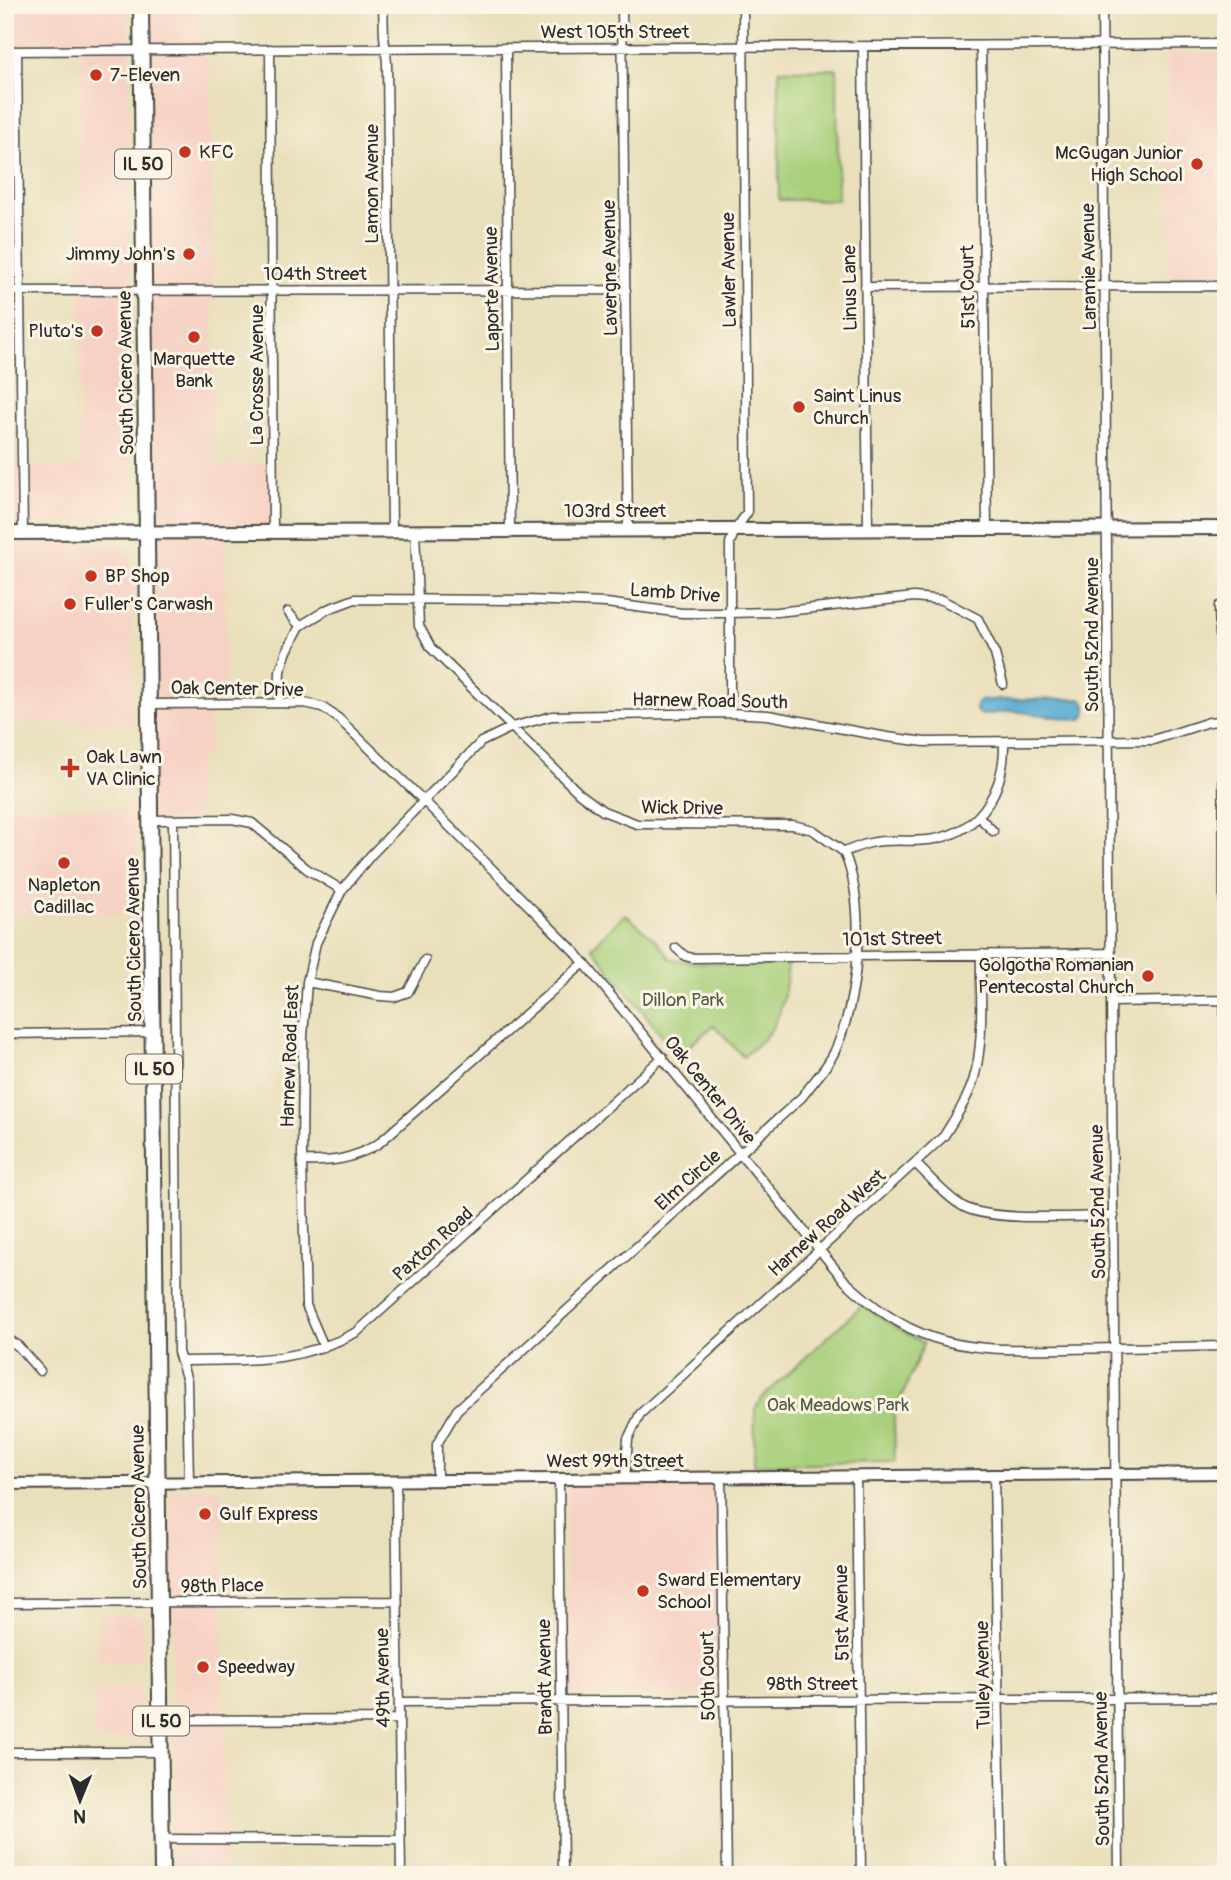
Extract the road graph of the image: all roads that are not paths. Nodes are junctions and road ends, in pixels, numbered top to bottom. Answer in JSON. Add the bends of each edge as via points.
{"nodes":[{"id":1,"x":141,"y":5,"type":"edge"},
{"id":2,"x":383,"y":5,"type":"edge"},
{"id":3,"x":622,"y":5,"type":"edge"},
{"id":4,"x":743,"y":5,"type":"edge"},
{"id":5,"x":1102,"y":5,"type":"edge"},
{"id":6,"x":1226,"y":44,"type":"edge"},
{"id":7,"x":1103,"y":45,"type":"junction"},
{"id":8,"x":863,"y":46,"type":"junction"},
{"id":9,"x":981,"y":46,"type":"junction"},
{"id":10,"x":743,"y":47,"type":"junction"},
{"id":11,"x":506,"y":48,"type":"junction"},
{"id":12,"x":623,"y":48,"type":"junction"},
{"id":13,"x":270,"y":49,"type":"junction"},
{"id":14,"x":386,"y":49,"type":"junction"},
{"id":15,"x":142,"y":50,"type":"junction"},
{"id":16,"x":5,"y":51,"type":"edge"},
{"id":17,"x":17,"y":51,"type":"junction"},
{"id":18,"x":984,"y":286,"type":"junction"},
{"id":19,"x":1105,"y":286,"type":"junction"},
{"id":20,"x":1225,"y":286,"type":"edge"},
{"id":21,"x":865,"y":287,"type":"junction"},
{"id":22,"x":388,"y":289,"type":"junction"},
{"id":23,"x":272,"y":290,"type":"junction"},
{"id":24,"x":508,"y":290,"type":"junction"},
{"id":25,"x":626,"y":290,"type":"junction"},
{"id":26,"x":5,"y":291,"type":"edge"},
{"id":27,"x":21,"y":291,"type":"junction"},
{"id":28,"x":144,"y":291,"type":"junction"},
{"id":29,"x":1226,"y":442,"type":"edge"},
{"id":30,"x":987,"y":528,"type":"junction"},
{"id":31,"x":1226,"y":528,"type":"edge"},
{"id":32,"x":868,"y":529,"type":"junction"},
{"id":33,"x":1108,"y":529,"type":"junction"},
{"id":34,"x":628,"y":530,"type":"junction"},
{"id":35,"x":735,"y":530,"type":"junction"},
{"id":36,"x":274,"y":531,"type":"junction"},
{"id":37,"x":392,"y":531,"type":"junction"},
{"id":38,"x":415,"y":531,"type":"junction"},
{"id":39,"x":510,"y":531,"type":"junction"},
{"id":40,"x":148,"y":532,"type":"junction"},
{"id":41,"x":5,"y":533,"type":"edge"},
{"id":42,"x":23,"y":533,"type":"junction"},
{"id":43,"x":418,"y":598,"type":"junction"},
{"id":44,"x":1223,"y":606,"type":"edge"},
{"id":45,"x":288,"y":612,"type":"dead end"},
{"id":46,"x":729,"y":613,"type":"junction"},
{"id":47,"x":300,"y":626,"type":"junction"},
{"id":48,"x":1003,"y":684,"type":"dead end"},
{"id":49,"x":279,"y":703,"type":"junction"},
{"id":50,"x":150,"y":704,"type":"junction"},
{"id":51,"x":730,"y":713,"type":"junction"},
{"id":52,"x":1224,"y":720,"type":"edge"},
{"id":53,"x":512,"y":727,"type":"junction"},
{"id":54,"x":1107,"y":740,"type":"junction"},
{"id":55,"x":1004,"y":742,"type":"junction"},
{"id":56,"x":424,"y":801,"type":"junction"},
{"id":57,"x":980,"y":818,"type":"junction"},
{"id":58,"x":152,"y":820,"type":"junction"},
{"id":59,"x":173,"y":820,"type":"junction"},
{"id":60,"x":993,"y":831,"type":"dead end"},
{"id":61,"x":844,"y":852,"type":"junction"},
{"id":62,"x":342,"y":890,"type":"junction"},
{"id":63,"x":676,"y":948,"type":"dead end"},
{"id":64,"x":1111,"y":953,"type":"junction"},
{"id":65,"x":981,"y":954,"type":"junction"},
{"id":66,"x":856,"y":955,"type":"junction"},
{"id":67,"x":425,"y":960,"type":"dead end"},
{"id":68,"x":584,"y":963,"type":"junction"},
{"id":69,"x":307,"y":982,"type":"junction"},
{"id":70,"x":1225,"y":1000,"type":"edge"},
{"id":71,"x":1112,"y":1002,"type":"junction"},
{"id":72,"x":154,"y":1032,"type":"junction"},
{"id":73,"x":5,"y":1034,"type":"edge"},
{"id":74,"x":663,"y":1057,"type":"junction"},
{"id":75,"x":741,"y":1153,"type":"junction"},
{"id":76,"x":302,"y":1161,"type":"junction"},
{"id":77,"x":916,"y":1164,"type":"junction"},
{"id":78,"x":1225,"y":1209,"type":"edge"},
{"id":79,"x":1114,"y":1216,"type":"junction"},
{"id":80,"x":819,"y":1250,"type":"junction"},
{"id":81,"x":1226,"y":1296,"type":"edge"},
{"id":82,"x":5,"y":1338,"type":"edge"},
{"id":83,"x":1226,"y":1346,"type":"edge"},
{"id":84,"x":324,"y":1347,"type":"junction"},
{"id":85,"x":1116,"y":1348,"type":"junction"},
{"id":86,"x":182,"y":1361,"type":"junction"},
{"id":87,"x":40,"y":1371,"type":"dead end"},
{"id":88,"x":1226,"y":1473,"type":"edge"},
{"id":89,"x":994,"y":1474,"type":"junction"},
{"id":90,"x":1116,"y":1474,"type":"junction"},
{"id":91,"x":856,"y":1476,"type":"junction"},
{"id":92,"x":721,"y":1477,"type":"junction"},
{"id":93,"x":559,"y":1479,"type":"junction"},
{"id":94,"x":625,"y":1479,"type":"junction"},
{"id":95,"x":396,"y":1480,"type":"junction"},
{"id":96,"x":437,"y":1480,"type":"junction"},
{"id":97,"x":158,"y":1482,"type":"junction"},
{"id":98,"x":189,"y":1482,"type":"junction"},
{"id":99,"x":5,"y":1484,"type":"edge"},
{"id":100,"x":397,"y":1601,"type":"junction"},
{"id":101,"x":5,"y":1603,"type":"edge"},
{"id":102,"x":160,"y":1603,"type":"junction"},
{"id":103,"x":1117,"y":1698,"type":"junction"},
{"id":104,"x":1226,"y":1698,"type":"edge"},
{"id":105,"x":999,"y":1699,"type":"junction"},
{"id":106,"x":859,"y":1700,"type":"junction"},
{"id":107,"x":724,"y":1701,"type":"junction"},
{"id":108,"x":399,"y":1702,"type":"junction"},
{"id":109,"x":562,"y":1702,"type":"junction"},
{"id":110,"x":399,"y":1719,"type":"junction"},
{"id":111,"x":161,"y":1720,"type":"junction"},
{"id":112,"x":5,"y":1752,"type":"edge"},
{"id":113,"x":161,"y":1752,"type":"junction"},
{"id":114,"x":162,"y":1839,"type":"junction"},
{"id":115,"x":400,"y":1840,"type":"junction"},
{"id":116,"x":162,"y":1875,"type":"edge"},
{"id":117,"x":401,"y":1875,"type":"edge"},
{"id":118,"x":564,"y":1875,"type":"edge"},
{"id":119,"x":727,"y":1875,"type":"edge"},
{"id":120,"x":860,"y":1875,"type":"edge"},
{"id":121,"x":1002,"y":1875,"type":"edge"},
{"id":122,"x":1119,"y":1875,"type":"edge"}],
"edges":[{"from":1,"to":15,"type":"main road","name":"South Cicero Avenue","number":"IL 50"},
{"from":2,"to":14,"type":"street","name":"Lamon Avenue"},
{"from":3,"to":12,"type":"street","name":"Lavergne Avenue"},
{"from":4,"to":10,"type":"street","name":"Lawler Avenue"},
{"from":5,"to":7,"type":"street","name":"Laramie Avenue"},
{"from":6,"to":7,"type":"street","name":"West 105th Street"},
{"from":7,"to":9,"type":"street","name":"West 105th Street"},
{"from":7,"to":19,"type":"street","name":"Laramie Avenue"},
{"from":8,"to":9,"type":"street","name":"West 105th Street"},
{"from":8,"to":10,"type":"street","name":"West 105th Street"},
{"from":8,"to":21,"type":"street","name":"Linus Lane"},
{"from":9,"to":18,"type":"street","name":"51st Court"},
{"from":10,"to":12,"type":"street","name":"West 105th Street"},
{"from":10,"to":35,"type":"street","name":"Lawler Avenue","via":[[747,513]]},
{"from":11,"to":12,"type":"street","name":"West 105th Street"},
{"from":11,"to":14,"type":"street","name":"West 105th Street"},
{"from":11,"to":24,"type":"street","name":"Laporte Avenue"},
{"from":12,"to":25,"type":"street","name":"Lavergne Avenue"},
{"from":13,"to":14,"type":"street","name":"West 105th Street"},
{"from":13,"to":15,"type":"street","name":"West 105th Street"},
{"from":13,"to":23,"type":"street","name":"La Crosse Avenue"},
{"from":14,"to":22,"type":"street","name":"Lamon Avenue"},
{"from":15,"to":17,"type":"street","name":"West 105th Street"},
{"from":15,"to":28,"type":"main road","name":"South Cicero Avenue","number":"IL 50"},
{"from":16,"to":17,"type":"street","name":"West 105th Street"},
{"from":17,"to":27,"type":"street"},
{"from":18,"to":19,"type":"street"},
{"from":18,"to":21,"type":"street"},
{"from":18,"to":30,"type":"street","name":"51st Court"},
{"from":19,"to":20,"type":"street"},
{"from":19,"to":33,"type":"street","name":"Laramie Avenue"},
{"from":20,"to":29,"type":"street"},
{"from":21,"to":32,"type":"street","name":"Linus Lane"},
{"from":22,"to":23,"type":"street","name":"104th Street"},
{"from":22,"to":24,"type":"street","name":"104th Street"},
{"from":22,"to":37,"type":"street","name":"Lamon Avenue"},
{"from":23,"to":28,"type":"street","name":"104th Street"},
{"from":23,"to":36,"type":"street","name":"La Crosse Avenue"},
{"from":24,"to":25,"type":"street","name":"104th Street"},
{"from":24,"to":39,"type":"street","name":"Laporte Avenue"},
{"from":25,"to":34,"type":"street","name":"Lavergne Avenue"},
{"from":26,"to":27,"type":"street","name":"104th Street"},
{"from":27,"to":28,"type":"street","name":"104th Street"},
{"from":27,"to":42,"type":"street"},
{"from":28,"to":40,"type":"main road","name":"South Cicero Avenue","number":"IL 50"},
{"from":30,"to":32,"type":"main road","name":"103rd Street"},
{"from":30,"to":33,"type":"main road","name":"103rd Street"},
{"from":31,"to":33,"type":"main road","name":"103rd Street"},
{"from":32,"to":35,"type":"main road","name":"103rd Street"},
{"from":33,"to":54,"type":"street","name":"South 52nd Avenue"},
{"from":34,"to":35,"type":"main road","name":"103rd Street"},
{"from":34,"to":39,"type":"main road","name":"103rd Street"},
{"from":35,"to":46,"type":"street","name":"Lawler Avenue","via":[[730,543]]},
{"from":36,"to":37,"type":"main road","name":"103rd Street"},
{"from":36,"to":40,"type":"main road","name":"103rd Street"},
{"from":37,"to":38,"type":"main road","name":"103rd Street"},
{"from":38,"to":39,"type":"main road","name":"103rd Street"},
{"from":38,"to":43,"type":"street","name":"Wick Drive"},
{"from":40,"to":42,"type":"main road","name":"103rd Street"},
{"from":40,"to":50,"type":"main road","name":"South Cicero Avenue","number":"IL 50"},
{"from":41,"to":42,"type":"main road","name":"103rd Street"},
{"from":43,"to":46,"type":"street","name":"Lamb Drive","via":[[606,603],[682,613]]},
{"from":43,"to":47,"type":"street","name":"Lamb Drive","via":[[355,599]]},
{"from":43,"to":53,"type":"street","name":"Wick Drive","via":[[419,626],[430,648]]},
{"from":44,"to":52,"type":"street"},
{"from":45,"to":47,"type":"street"},
{"from":46,"to":48,"type":"street","name":"Lamb Drive","via":[[914,597],[942,600],[978,619]]},
{"from":46,"to":51,"type":"street","name":"Lawler Avenue"},
{"from":47,"to":49,"type":"street","via":[[280,671]]},
{"from":49,"to":50,"type":"street","name":"Oak Center Drive"},
{"from":49,"to":56,"type":"street","name":"Oak Center Drive","via":[[322,707]]},
{"from":50,"to":58,"type":"main road","name":"South Cicero Avenue","number":"IL 50"},
{"from":51,"to":53,"type":"street","name":"Harnew Road South","via":[[552,716]]},
{"from":51,"to":55,"type":"street","name":"Harnew Road South","via":[[768,715],[925,742]]},
{"from":52,"to":54,"type":"street","name":"Harnew Road South","via":[[1153,740]]},
{"from":52,"to":70,"type":"street"},
{"from":53,"to":56,"type":"street","name":"Harnew Road South","via":[[481,742]]},
{"from":53,"to":61,"type":"street","name":"Wick Drive","via":[[579,793],[613,816],[651,825],[793,825],[813,830]]},
{"from":54,"to":55,"type":"street","name":"Harnew Road South"},
{"from":54,"to":64,"type":"street","name":"South 52nd Avenue"},
{"from":55,"to":57,"type":"street","via":[[1001,778]]},
{"from":56,"to":62,"type":"street","name":"Harnew Road East"},
{"from":56,"to":68,"type":"street","name":"Oak Center Drive"},
{"from":57,"to":60,"type":"street"},
{"from":57,"to":61,"type":"street","via":[[942,838],[870,843]]},
{"from":58,"to":59,"type":"street"},
{"from":58,"to":72,"type":"main road","name":"South Cicero Avenue","number":"IL 50"},
{"from":59,"to":62,"type":"street","via":[[252,823],[307,869]]},
{"from":59,"to":86,"type":"street","name":"South Cicero Avenue","via":[[178,1352]]},
{"from":61,"to":66,"type":"street","name":"Elm Circle","via":[[855,887]]},
{"from":62,"to":69,"type":"street","name":"Harnew Road East","via":[[316,943]]},
{"from":63,"to":66,"type":"street","name":"101st Street","via":[[692,958]]},
{"from":64,"to":65,"type":"street","name":"101st Street"},
{"from":64,"to":71,"type":"street","name":"South 52nd Avenue"},
{"from":65,"to":66,"type":"street","name":"101st Street"},
{"from":65,"to":77,"type":"street","name":"Harnew Road West","via":[[980,1043],[973,1079],[944,1136]]},
{"from":66,"to":75,"type":"street","name":"Elm Circle","via":[[850,1008],[833,1055],[802,1097]]},
{"from":67,"to":69,"type":"street","via":[[408,992],[394,997]]},
{"from":68,"to":74,"type":"street","name":"Oak Center Drive"},
{"from":68,"to":76,"type":"street","via":[[378,1144],[355,1157]]},
{"from":69,"to":76,"type":"street","name":"Harnew Road East"},
{"from":70,"to":71,"type":"street"},
{"from":70,"to":78,"type":"street"},
{"from":71,"to":79,"type":"street","name":"South 52nd Avenue"},
{"from":72,"to":73,"type":"street"},
{"from":72,"to":97,"type":"main road","name":"South Cicero Avenue","number":"IL 50"},
{"from":74,"to":75,"type":"street","name":"Oak Center Drive"},
{"from":74,"to":84,"type":"street","name":"Paxton Road","via":[[387,1307],[357,1332]]},
{"from":75,"to":80,"type":"street","name":"Oak Center Drive"},
{"from":75,"to":96,"type":"street","name":"Elm Circle","via":[[457,1410],[438,1444]]},
{"from":76,"to":84,"type":"street","name":"Harnew Road East","via":[[306,1305]]},
{"from":77,"to":79,"type":"street","via":[[966,1208],[992,1215]]},
{"from":77,"to":80,"type":"street","name":"Harnew Road West"},
{"from":78,"to":81,"type":"street"},
{"from":79,"to":85,"type":"street","name":"South 52nd Avenue"},
{"from":80,"to":85,"type":"street","name":"Oak Center Drive","via":[[879,1311],[933,1338],[996,1349]]},
{"from":80,"to":94,"type":"street","name":"Harnew Road West","via":[[640,1414],[628,1439]]},
{"from":82,"to":87,"type":"street"},
{"from":83,"to":85,"type":"street","name":"Oak Center Drive"},
{"from":84,"to":86,"type":"street","name":"Paxton Road","via":[[288,1358]]},
{"from":85,"to":90,"type":"street","name":"South 52nd Avenue"},
{"from":86,"to":98,"type":"street","name":"South Cicero Avenue","via":[[187,1381]]},
{"from":88,"to":90,"type":"street","name":"West 99th Street"},
{"from":89,"to":90,"type":"street","name":"West 99th Street"},
{"from":89,"to":91,"type":"street","name":"West 99th Street"},
{"from":89,"to":105,"type":"street","name":"Tulley Avenue"},
{"from":90,"to":103,"type":"street","name":"South 52nd Avenue"},
{"from":91,"to":92,"type":"street","name":"West 99th Street"},
{"from":91,"to":106,"type":"street","name":"51st Avenue"},
{"from":92,"to":94,"type":"street","name":"West 99th Street"},
{"from":92,"to":107,"type":"street","name":"50th Court"},
{"from":93,"to":94,"type":"street","name":"West 99th Street"},
{"from":93,"to":96,"type":"street","name":"West 99th Street"},
{"from":93,"to":109,"type":"street","name":"Brandt Avenue"},
{"from":95,"to":96,"type":"street","name":"West 99th Street"},
{"from":95,"to":98,"type":"street","name":"West 99th Street"},
{"from":95,"to":100,"type":"street","name":"49th Avenue"},
{"from":97,"to":98,"type":"street","name":"West 99th Street"},
{"from":97,"to":99,"type":"street","name":"West 99th Street"},
{"from":97,"to":102,"type":"main road","name":"South Cicero Avenue","number":"IL 50"},
{"from":100,"to":102,"type":"street","name":"98th Place"},
{"from":100,"to":108,"type":"street","name":"49th Avenue"},
{"from":101,"to":102,"type":"street","name":"98th Place"},
{"from":102,"to":111,"type":"main road","name":"South Cicero Avenue","number":"IL 50"},
{"from":103,"to":104,"type":"street","name":"98th Street"},
{"from":103,"to":105,"type":"street","name":"98th Street"},
{"from":103,"to":122,"type":"street","name":"South 52nd Avenue"},
{"from":105,"to":106,"type":"street","name":"98th Street"},
{"from":105,"to":121,"type":"street","name":"Tulley Avenue"},
{"from":106,"to":107,"type":"street","name":"98th Street"},
{"from":106,"to":120,"type":"street","name":"51st Avenue"},
{"from":107,"to":109,"type":"street","name":"98th Street"},
{"from":107,"to":119,"type":"street","name":"50th Court"},
{"from":108,"to":109,"type":"street","name":"98th Street"},
{"from":108,"to":110,"type":"street","name":"49th Avenue"},
{"from":109,"to":118,"type":"street","name":"Brandt Avenue"},
{"from":110,"to":111,"type":"street"},
{"from":110,"to":115,"type":"street","name":"49th Avenue"},
{"from":111,"to":113,"type":"main road","name":"South Cicero Avenue","number":"IL 50"},
{"from":112,"to":113,"type":"street"},
{"from":113,"to":114,"type":"main road","name":"South Cicero Avenue","number":"IL 50"},
{"from":114,"to":115,"type":"street"},
{"from":114,"to":116,"type":"main road","name":"South Cicero Avenue","number":"IL 50"},
{"from":115,"to":117,"type":"street","name":"49th Avenue"}]}
